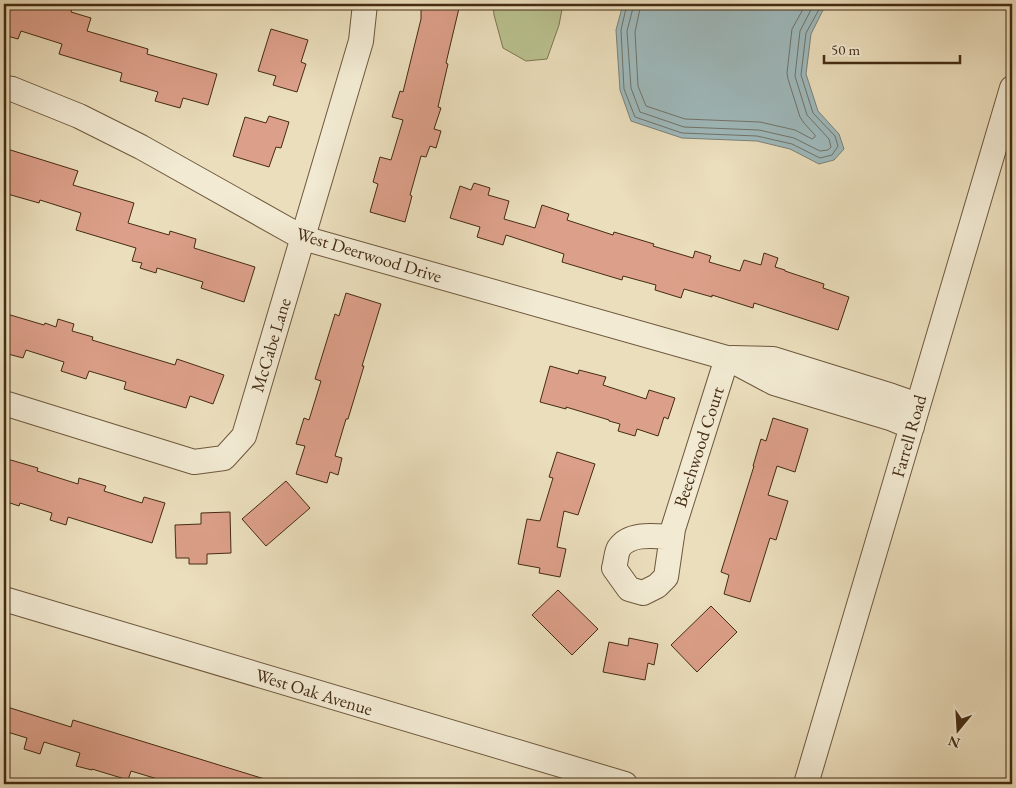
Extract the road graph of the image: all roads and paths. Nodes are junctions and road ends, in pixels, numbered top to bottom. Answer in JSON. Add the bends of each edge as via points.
{"nodes":[{"id":1,"x":365,"y":4,"type":"edge"},
{"id":2,"x":4,"y":88,"type":"edge"},
{"id":3,"x":1012,"y":88,"type":"edge"},
{"id":4,"x":303,"y":238,"type":"junction"},
{"id":5,"x":728,"y":358,"type":"junction"},
{"id":6,"x":4,"y":403,"type":"edge"},
{"id":7,"x":915,"y":416,"type":"junction"},
{"id":8,"x":672,"y":537,"type":"dead end"},
{"id":9,"x":4,"y":599,"type":"edge"},
{"id":10,"x":625,"y":784,"type":"edge"},
{"id":11,"x":806,"y":784,"type":"edge"}],
"edges":[{"from":1,"to":4,"type":"street","name":"McCabe Lane","via":[[360,41]]},
{"from":2,"to":4,"type":"street","name":"West Deerwood Drive","via":[[79,116],[141,147]]},
{"from":3,"to":7,"type":"street","name":"Farrell Road"},
{"from":4,"to":5,"type":"street","name":"West Deerwood Drive"},
{"from":4,"to":6,"type":"street","name":"McCabe Lane","via":[[244,436],[224,458],[194,462]]},
{"from":5,"to":7,"type":"street","name":"West Deerwood Drive","via":[[774,359],[892,396]]},
{"from":5,"to":8,"type":"street","name":"Beechwood Court"},
{"from":7,"to":11,"type":"street","name":"Farrell Road"},
{"from":9,"to":10,"type":"street","name":"West Oak Avenue"}]}
